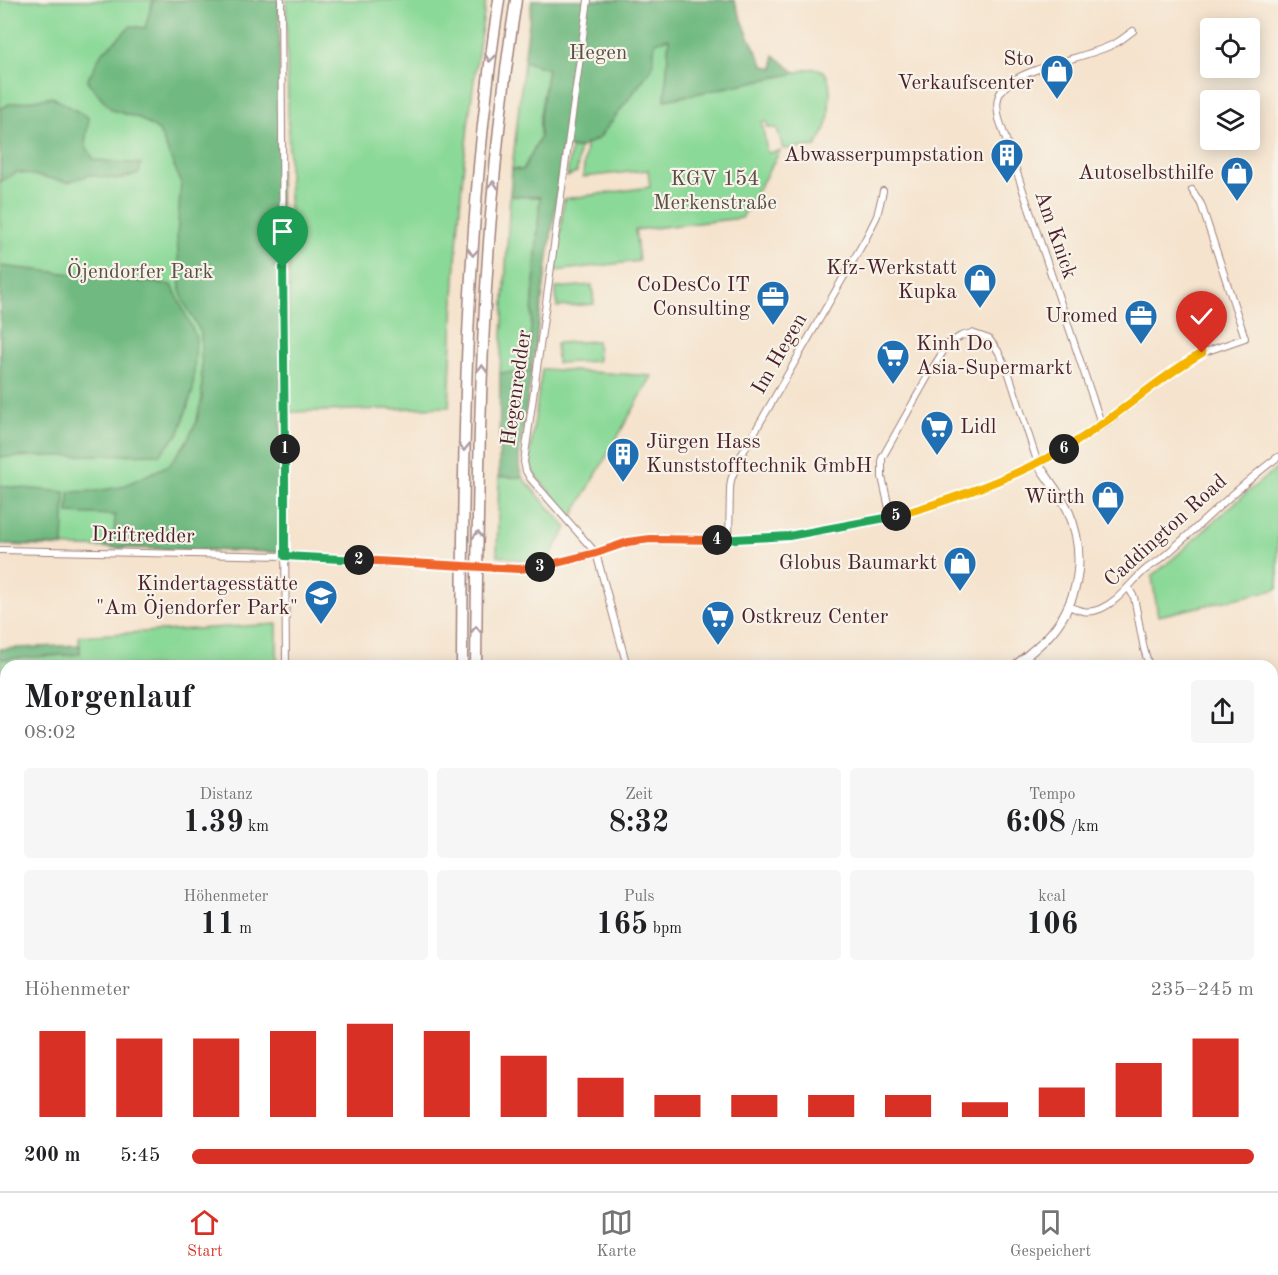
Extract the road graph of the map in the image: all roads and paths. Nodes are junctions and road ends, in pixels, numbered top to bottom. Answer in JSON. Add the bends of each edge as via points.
{"nodes":[{"id":1,"x":281,"y":0,"type":"edge"},
{"id":2,"x":499,"y":0,"type":"edge"},
{"id":3,"x":516,"y":0,"type":"edge"},
{"id":4,"x":588,"y":0,"type":"edge"},
{"id":5,"x":1133,"y":31,"type":"dead end"},
{"id":6,"x":1192,"y":190,"type":"dead end"},
{"id":7,"x":883,"y":191,"type":"dead end"},
{"id":8,"x":1102,"y":426,"type":"junction"},
{"id":9,"x":1278,"y":457,"type":"edge"},
{"id":10,"x":1038,"y":464,"type":"junction"},
{"id":11,"x":891,"y":517,"type":"junction"},
{"id":12,"x":729,"y":540,"type":"junction"},
{"id":13,"x":0,"y":550,"type":"edge"},
{"id":14,"x":596,"y":553,"type":"junction"},
{"id":15,"x":285,"y":556,"type":"junction"},
{"id":16,"x":1128,"y":587,"type":"junction"},
{"id":17,"x":1069,"y":606,"type":"junction"},
{"id":18,"x":286,"y":660,"type":"edge"},
{"id":19,"x":462,"y":660,"type":"edge"},
{"id":20,"x":476,"y":660,"type":"edge"},
{"id":21,"x":625,"y":660,"type":"edge"},
{"id":22,"x":1022,"y":660,"type":"edge"},
{"id":23,"x":1147,"y":660,"type":"edge"}],
"edges":[{"from":1,"to":15,"type":"street"},
{"from":2,"to":19,"type":"highway","one_way":true,"via":[[482,124],[470,290]]},
{"from":20,"to":3,"type":"highway","one_way":true,"via":[[482,348],[499,124]]},
{"from":4,"to":14,"type":"street","name":"Hegenredder","via":[[524,462],[530,478]]},
{"from":5,"to":8,"type":"street","name":"Am Knick","via":[[1115,44],[1023,75],[1004,87],[996,107]]},
{"from":6,"to":8,"type":"street","via":[[1201,204],[1245,338],[1182,364]]},
{"from":7,"to":12,"type":"street","name":"Im Hegen","via":[[866,238],[738,460],[730,480]]},
{"from":8,"to":10,"type":"street"},
{"from":9,"to":16,"type":"street","name":"Caddington Road"},
{"from":10,"to":11,"type":"street","via":[[949,500]]},
{"from":10,"to":11,"type":"street","via":[[998,351],[989,339],[972,333],[961,336],[948,344],[882,458]]},
{"from":10,"to":17,"type":"street","via":[[1067,509],[1078,541],[1079,570]]},
{"from":11,"to":12,"type":"street","via":[[789,536]]},
{"from":12,"to":14,"type":"street","via":[[650,539],[626,542]]},
{"from":13,"to":15,"type":"street","name":"Driftredder"},
{"from":14,"to":15,"type":"street","bridge":true,"via":[[518,569]]},
{"from":14,"to":21,"type":"street"},
{"from":15,"to":18,"type":"street"},
{"from":16,"to":17,"type":"street","name":"Caddington Road","via":[[1091,612]]},
{"from":16,"to":23,"type":"street","via":[[1134,597]]},
{"from":17,"to":22,"type":"street","via":[[1051,633]]}]}
